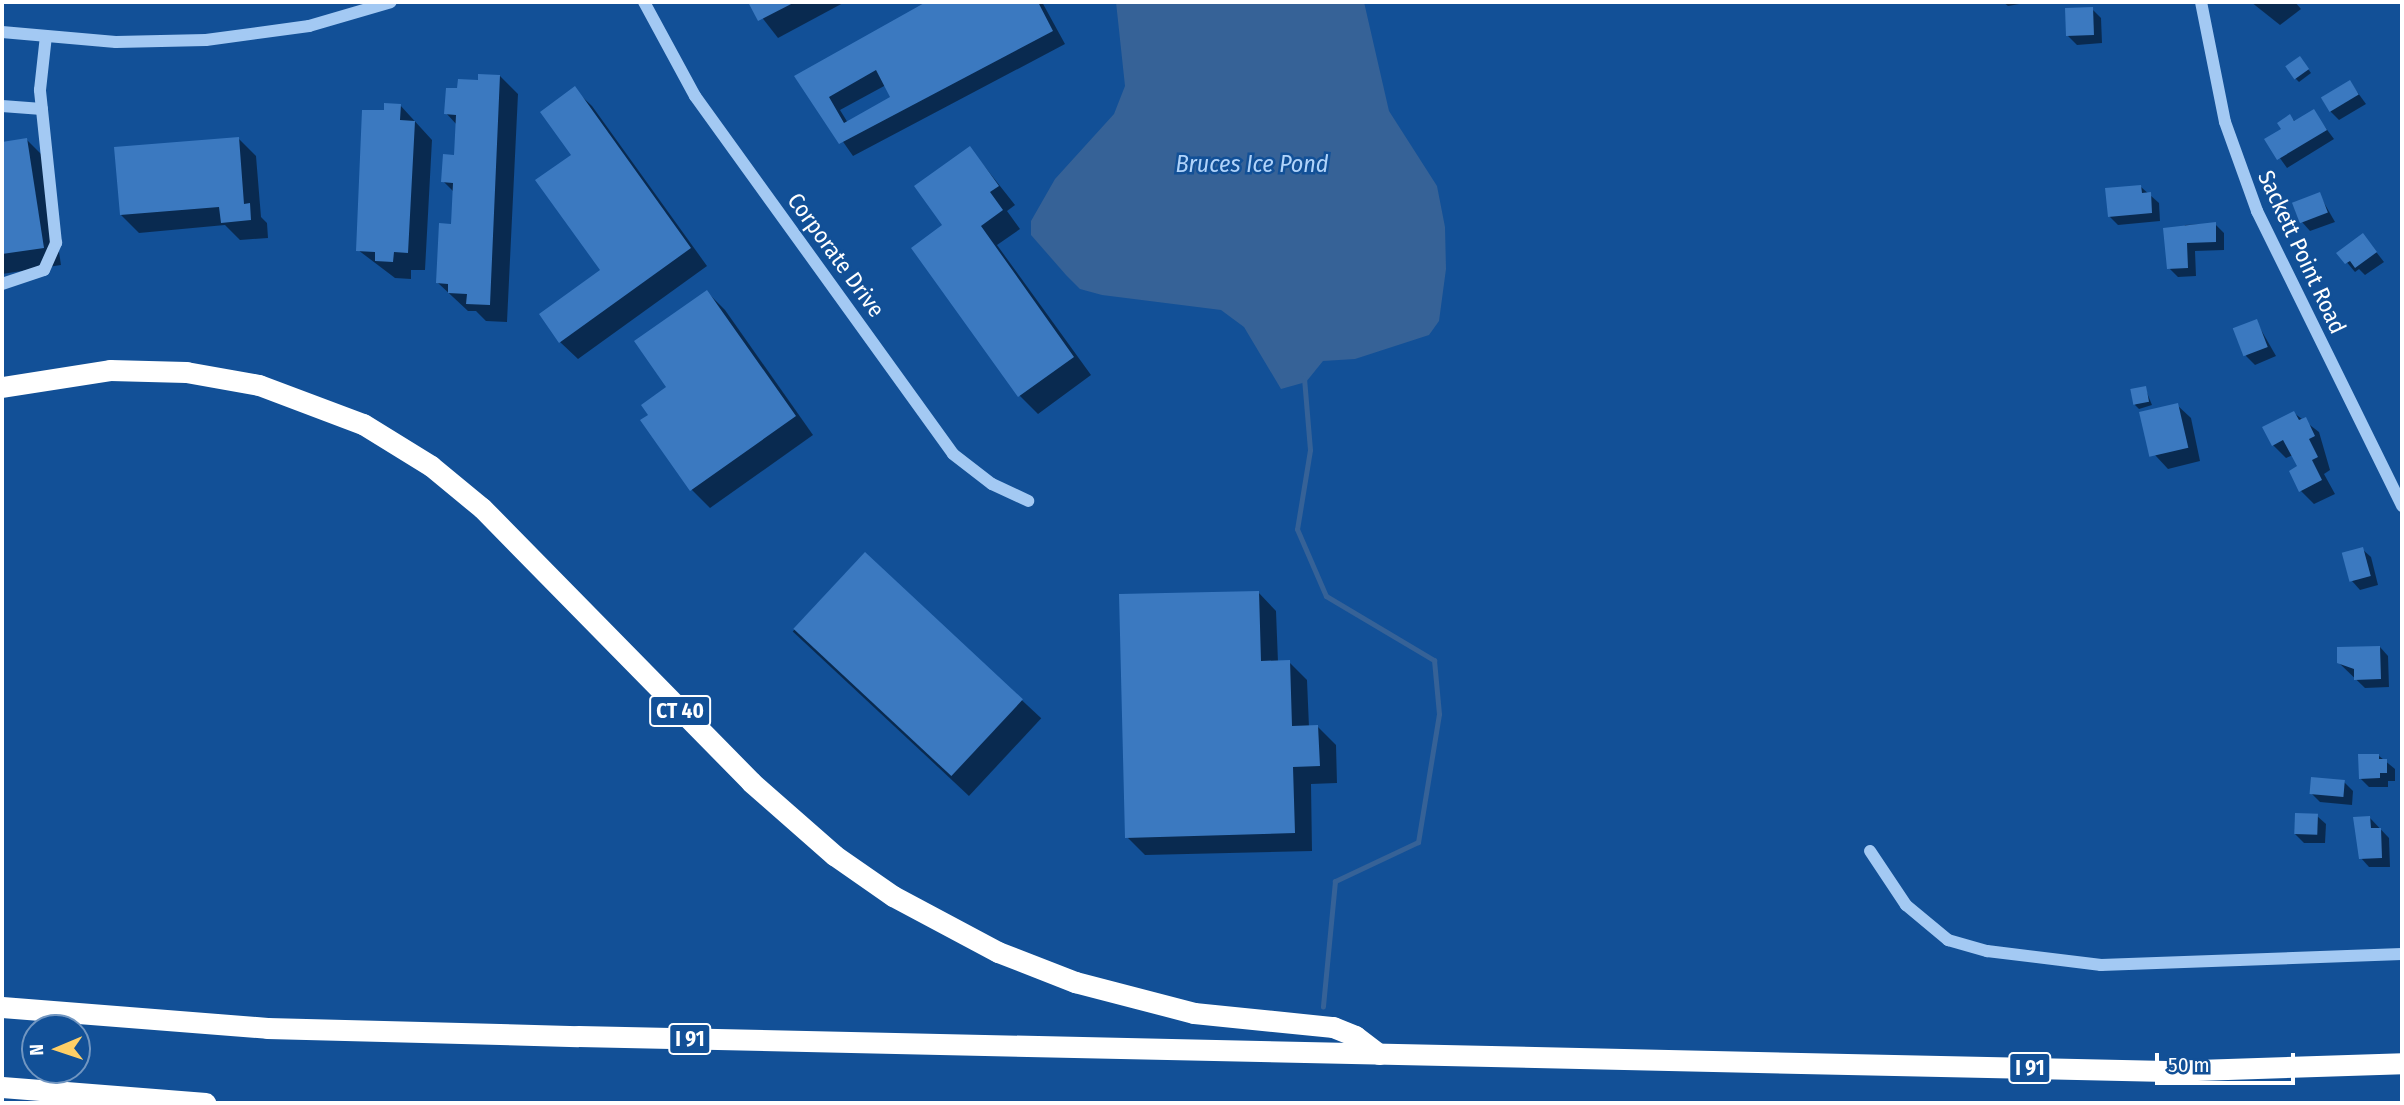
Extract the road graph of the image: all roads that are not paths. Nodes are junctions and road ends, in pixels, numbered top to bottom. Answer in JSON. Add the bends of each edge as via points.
{"nodes":[{"id":1,"x":391,"y":2,"type":"edge"},
{"id":2,"x":644,"y":2,"type":"edge"},
{"id":3,"x":2201,"y":2,"type":"edge"},
{"id":4,"x":2,"y":32,"type":"edge"},
{"id":5,"x":46,"y":36,"type":"junction"},
{"id":6,"x":2,"y":106,"type":"edge"},
{"id":7,"x":42,"y":109,"type":"junction"},
{"id":8,"x":2,"y":284,"type":"edge"},
{"id":9,"x":2,"y":387,"type":"edge"},
{"id":10,"x":1028,"y":501,"type":"dead end"},
{"id":11,"x":2402,"y":506,"type":"edge"},
{"id":12,"x":1870,"y":851,"type":"dead end"},
{"id":13,"x":2402,"y":954,"type":"edge"},
{"id":14,"x":2,"y":1007,"type":"edge"},
{"id":15,"x":1379,"y":1054,"type":"junction"},
{"id":16,"x":2401,"y":1063,"type":"edge"},
{"id":17,"x":2,"y":1087,"type":"edge"},
{"id":18,"x":205,"y":1103,"type":"edge"}],
"edges":[{"from":1,"to":5,"type":"street","via":[[309,26],[242,37],[146,43]]},
{"from":2,"to":10,"type":"street","name":"Corporate Drive","via":[[695,96],[953,454],[992,484]]},
{"from":3,"to":11,"type":"street","name":"Sackett Point Road","via":[[2225,122],[2257,211]]},
{"from":4,"to":5,"type":"street"},
{"from":5,"to":7,"type":"street"},
{"from":6,"to":7,"type":"street"},
{"from":7,"to":8,"type":"street","via":[[56,243],[44,270]]},
{"from":9,"to":15,"type":"highway","number":"CT 40","via":[[87,372],[186,372],[285,393],[363,424],[420,458],[482,508],[751,782],[825,849],[893,896],[967,937],[1074,982],[1222,1018],[1333,1027]]},
{"from":12,"to":13,"type":"street","via":[[1906,905],[1948,940],[1987,951],[2101,965]]},
{"from":14,"to":15,"type":"highway","number":"I 91","via":[[303,1029]]},
{"from":15,"to":16,"type":"highway","number":"I 91","via":[[2167,1071]]},
{"from":17,"to":18,"type":"highway"}]}
